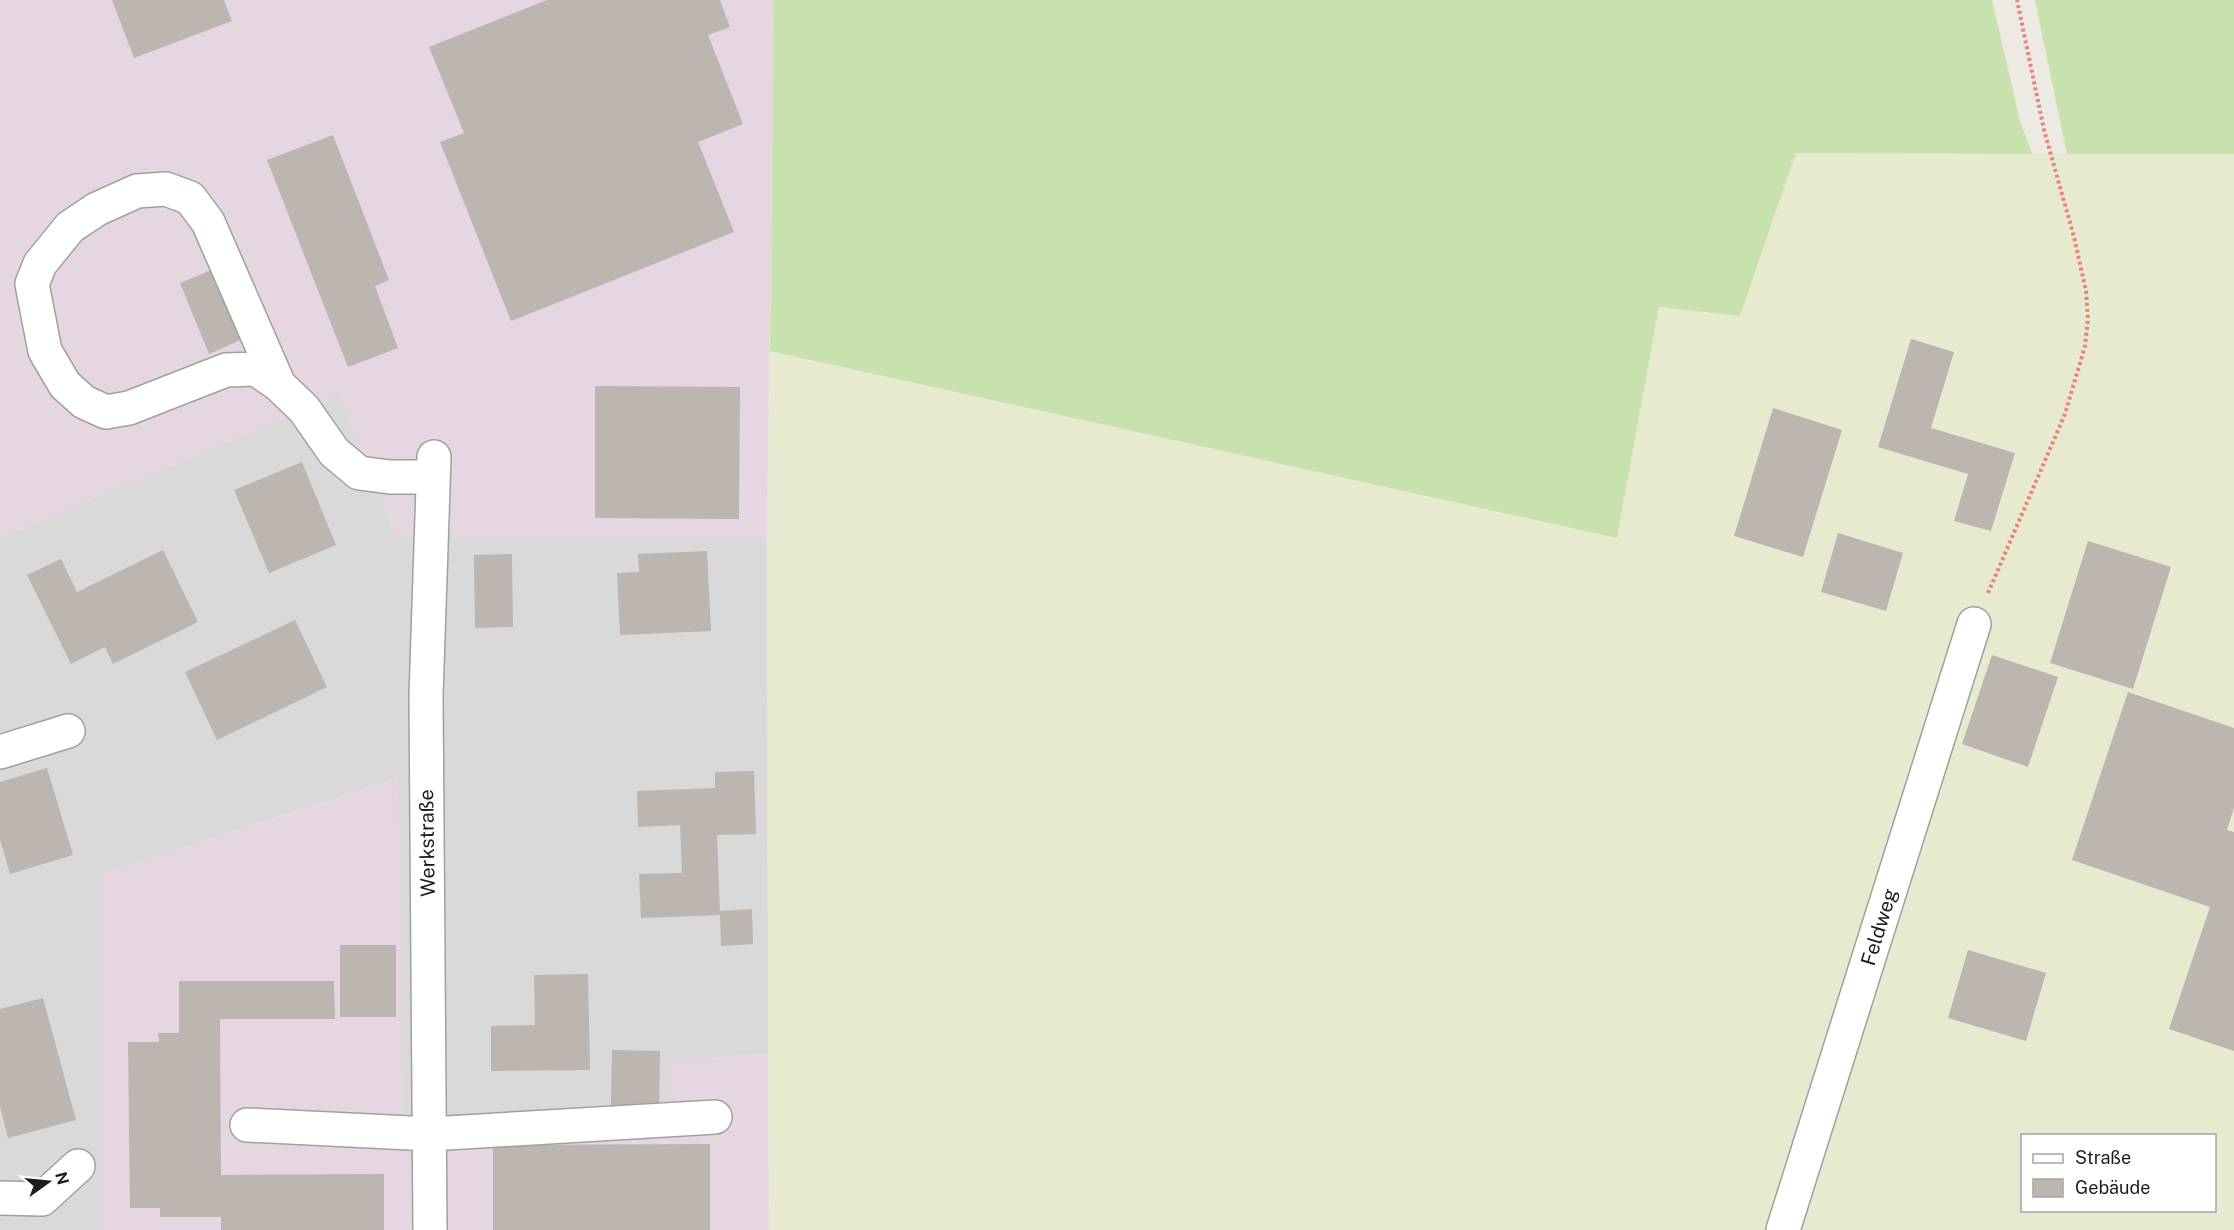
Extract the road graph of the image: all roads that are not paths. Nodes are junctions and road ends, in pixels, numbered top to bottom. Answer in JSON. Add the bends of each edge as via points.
{"nodes":[{"id":1,"x":279,"y":385,"type":"junction"},
{"id":2,"x":1974,"y":624,"type":"road end"},
{"id":3,"x":68,"y":731,"type":"dead end"},
{"id":4,"x":0,"y":752,"type":"edge"},
{"id":5,"x":715,"y":1117,"type":"dead end"},
{"id":6,"x":247,"y":1125,"type":"dead end"},
{"id":7,"x":430,"y":1134,"type":"junction"},
{"id":8,"x":78,"y":1166,"type":"dead end"},
{"id":9,"x":0,"y":1198,"type":"edge"},
{"id":10,"x":430,"y":1230,"type":"edge"},
{"id":11,"x":1783,"y":1230,"type":"edge"}],
"edges":[{"from":1,"to":1,"type":"street","via":[[256,369],[226,370],[129,408],[106,412],[84,402],[64,384],[45,351],[32,284],[40,264],[70,227],[97,209],[137,191],[166,189],[190,198],[208,222]]},
{"from":1,"to":7,"type":"street","name":"Werkstraße","via":[[304,409],[334,452],[359,473],[390,477],[433,467],[426,696]]},
{"from":2,"to":11,"type":"street","name":"Feldweg"},
{"from":3,"to":4,"type":"street"},
{"from":5,"to":7,"type":"street"},
{"from":6,"to":7,"type":"street"},
{"from":7,"to":10,"type":"street","name":"Werkstraße"},
{"from":8,"to":9,"type":"street","via":[[42,1199]]}]}
